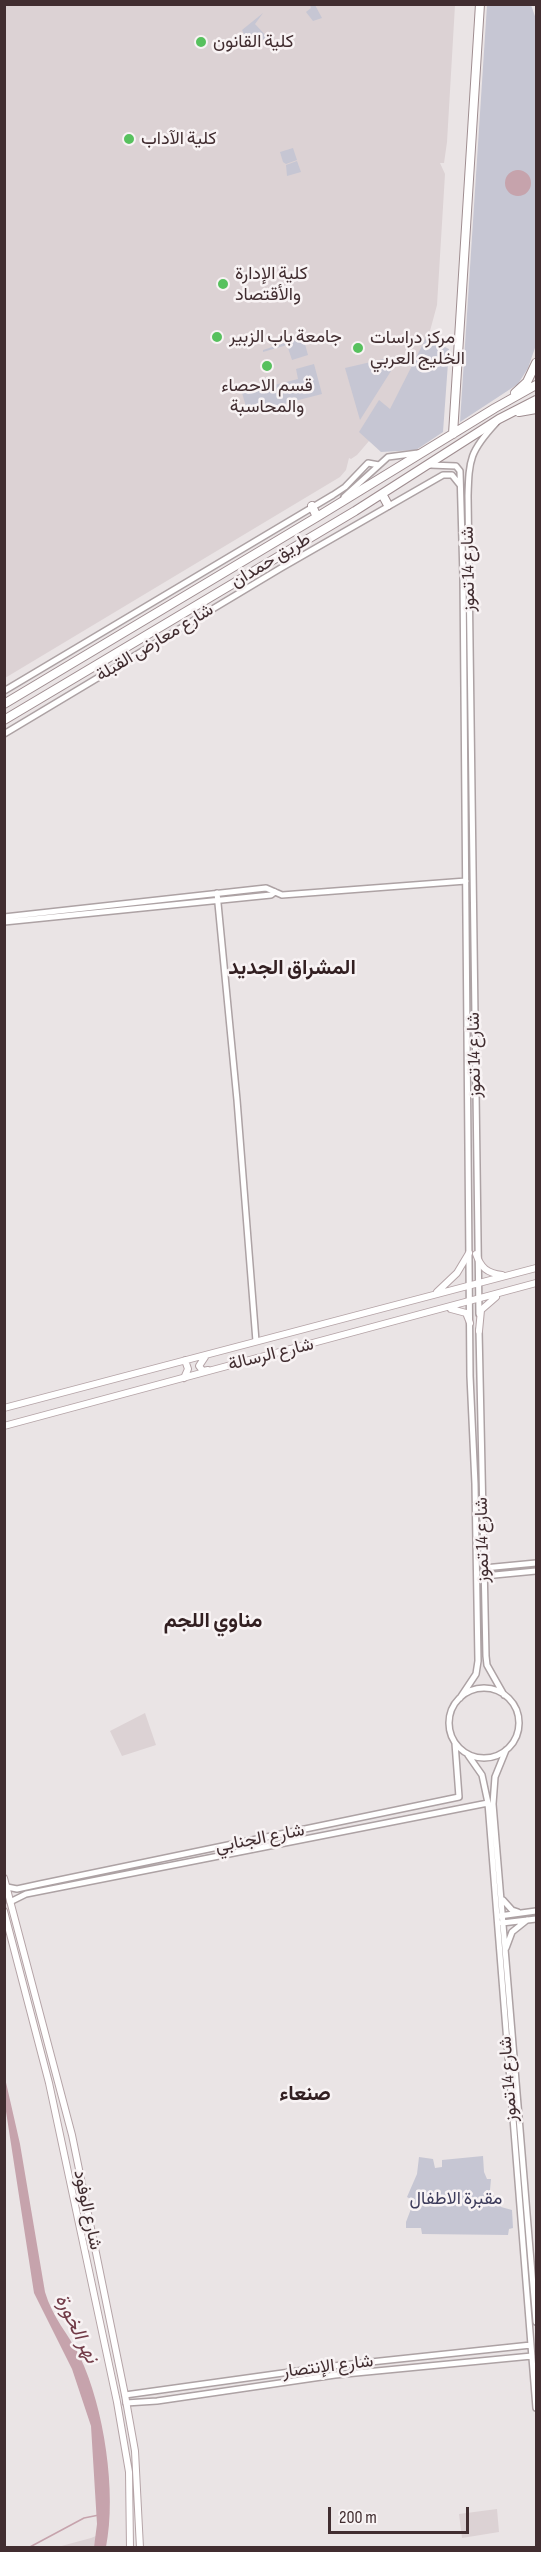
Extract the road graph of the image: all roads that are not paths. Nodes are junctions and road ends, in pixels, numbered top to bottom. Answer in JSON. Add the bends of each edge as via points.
{"nodes":[{"id":1,"x":480,"y":4,"type":"edge"},
{"id":2,"x":537,"y":363,"type":"edge"},
{"id":3,"x":537,"y":386,"type":"edge"},
{"id":4,"x":537,"y":400,"type":"edge"},
{"id":5,"x":495,"y":408,"type":"junction"},
{"id":6,"x":537,"y":409,"type":"edge"},
{"id":7,"x":509,"y":414,"type":"junction"},
{"id":8,"x":500,"y":419,"type":"junction"},
{"id":9,"x":453,"y":434,"type":"junction"},
{"id":10,"x":422,"y":453,"type":"junction"},
{"id":11,"x":379,"y":465,"type":"junction"},
{"id":12,"x":430,"y":465,"type":"junction"},
{"id":13,"x":469,"y":467,"type":"junction"},
{"id":14,"x":460,"y":471,"type":"junction"},
{"id":15,"x":460,"y":485,"type":"junction"},
{"id":16,"x":382,"y":494,"type":"junction"},
{"id":17,"x":388,"y":505,"type":"junction"},
{"id":18,"x":312,"y":506,"type":"junction"},
{"id":19,"x":334,"y":506,"type":"junction"},
{"id":20,"x":317,"y":517,"type":"junction"},
{"id":21,"x":276,"y":558,"type":"junction"},
{"id":22,"x":281,"y":568,"type":"junction"},
{"id":23,"x":155,"y":614,"type":"junction"},
{"id":24,"x":162,"y":626,"type":"junction"},
{"id":25,"x":4,"y":691,"type":"edge"},
{"id":26,"x":4,"y":704,"type":"edge"},
{"id":27,"x":4,"y":720,"type":"edge"},
{"id":28,"x":4,"y":734,"type":"edge"},
{"id":29,"x":465,"y":880,"type":"junction"},
{"id":30,"x":275,"y":892,"type":"junction"},
{"id":31,"x":218,"y":893,"type":"junction"},
{"id":32,"x":218,"y":901,"type":"junction"},
{"id":33,"x":4,"y":917,"type":"edge"},
{"id":34,"x":4,"y":922,"type":"edge"},
{"id":35,"x":469,"y":1253,"type":"junction"},
{"id":36,"x":476,"y":1254,"type":"junction"},
{"id":37,"x":537,"y":1268,"type":"edge"},
{"id":38,"x":505,"y":1276,"type":"junction"},
{"id":39,"x":478,"y":1282,"type":"junction"},
{"id":40,"x":537,"y":1283,"type":"edge"},
{"id":41,"x":469,"y":1284,"type":"junction"},
{"id":42,"x":508,"y":1291,"type":"junction"},
{"id":43,"x":435,"y":1294,"type":"junction"},
{"id":44,"x":479,"y":1299,"type":"junction"},
{"id":45,"x":469,"y":1302,"type":"junction"},
{"id":46,"x":441,"y":1309,"type":"junction"},
{"id":47,"x":470,"y":1323,"type":"junction"},
{"id":48,"x":479,"y":1331,"type":"junction"},
{"id":49,"x":256,"y":1341,"type":"junction"},
{"id":50,"x":211,"y":1353,"type":"junction"},
{"id":51,"x":185,"y":1360,"type":"junction"},
{"id":52,"x":214,"y":1370,"type":"junction"},
{"id":53,"x":184,"y":1378,"type":"junction"},
{"id":54,"x":4,"y":1408,"type":"edge"},
{"id":55,"x":4,"y":1426,"type":"edge"},
{"id":56,"x":537,"y":1563,"type":"edge"},
{"id":57,"x":484,"y":1568,"type":"junction"},
{"id":58,"x":537,"y":1571,"type":"edge"},
{"id":59,"x":484,"y":1576,"type":"junction"},
{"id":60,"x":504,"y":1695,"type":"junction"},
{"id":61,"x":460,"y":1698,"type":"junction"},
{"id":62,"x":455,"y":1743,"type":"junction"},
{"id":63,"x":506,"y":1750,"type":"junction"},
{"id":64,"x":468,"y":1755,"type":"junction"},
{"id":65,"x":488,"y":1803,"type":"junction"},
{"id":66,"x":4,"y":1878,"type":"edge"},
{"id":67,"x":7,"y":1887,"type":"junction"},
{"id":68,"x":25,"y":1891,"type":"junction"},
{"id":69,"x":502,"y":1899,"type":"junction"},
{"id":70,"x":10,"y":1902,"type":"junction"},
{"id":71,"x":537,"y":1911,"type":"edge"},
{"id":72,"x":5,"y":1913,"type":"edge"},
{"id":73,"x":523,"y":1913,"type":"junction"},
{"id":74,"x":500,"y":1916,"type":"junction"},
{"id":75,"x":537,"y":1919,"type":"edge"},
{"id":76,"x":527,"y":1920,"type":"junction"},
{"id":77,"x":500,"y":1924,"type":"junction"},
{"id":78,"x":504,"y":1952,"type":"junction"},
{"id":79,"x":537,"y":2322,"type":"edge"},
{"id":80,"x":531,"y":2345,"type":"junction"},
{"id":81,"x":505,"y":2349,"type":"junction"},
{"id":82,"x":532,"y":2356,"type":"junction"},
{"id":83,"x":506,"y":2358,"type":"junction"},
{"id":84,"x":155,"y":2392,"type":"junction"},
{"id":85,"x":125,"y":2395,"type":"junction"},
{"id":86,"x":157,"y":2401,"type":"junction"},
{"id":87,"x":126,"y":2403,"type":"junction"},
{"id":88,"x":537,"y":2408,"type":"edge"},
{"id":89,"x":130,"y":2547,"type":"edge"},
{"id":90,"x":140,"y":2547,"type":"edge"}],
"edges":[{"from":1,"to":9,"type":"highway"},
{"from":2,"to":5,"type":"highway","via":[[521,388]]},
{"from":3,"to":5,"type":"highway","name":"طريق حمدان"},
{"from":4,"to":7,"type":"highway","name":"طريق حمدان"},
{"from":5,"to":9,"type":"highway","name":"طريق حمدان"},
{"from":6,"to":7,"type":"highway"},
{"from":7,"to":8,"type":"highway","name":"طريق حمدان"},
{"from":8,"to":12,"type":"highway","name":"طريق حمدان"},
{"from":8,"to":13,"type":"main road","name":"شارع 14 تموز","via":[[475,448]]},
{"from":9,"to":10,"type":"highway","name":"طريق حمدان"},
{"from":10,"to":11,"type":"main road","via":[[388,457]]},
{"from":10,"to":19,"type":"highway","name":"طريق حمدان"},
{"from":11,"to":18,"type":"main road","name":"شارع معارض القبلة","via":[[368,463],[345,487]]},
{"from":11,"to":19,"type":"main road"},
{"from":12,"to":14,"type":"main road","via":[[456,466]]},
{"from":12,"to":16,"type":"highway","name":"طريق حمدان"},
{"from":13,"to":14,"type":"main road","via":[[463,465]]},
{"from":13,"to":36,"type":"main road","name":"شارع 14 تموز"},
{"from":14,"to":15,"type":"main road","name":"شارع 14 تموز"},
{"from":15,"to":17,"type":"main road","name":"شارع معارض القبلة","via":[[452,475],[443,475]]},
{"from":15,"to":29,"type":"main road","name":"شارع 14 تموز"},
{"from":16,"to":17,"type":"highway"},
{"from":16,"to":21,"type":"highway","name":"طريق حمدان"},
{"from":17,"to":22,"type":"main road","name":"شارع معارض القبلة"},
{"from":18,"to":20,"type":"highway"},
{"from":18,"to":25,"type":"main road","name":"شارع معارض القبلة"},
{"from":19,"to":20,"type":"highway","name":"طريق حمدان"},
{"from":20,"to":23,"type":"highway","name":"طريق حمدان"},
{"from":21,"to":22,"type":"highway"},
{"from":21,"to":24,"type":"highway","name":"طريق حمدان"},
{"from":22,"to":28,"type":"main road","name":"شارع معارض القبلة"},
{"from":23,"to":24,"type":"highway"},
{"from":23,"to":26,"type":"highway","name":"طريق حمدان"},
{"from":24,"to":27,"type":"highway","name":"طريق حمدان"},
{"from":29,"to":30,"type":"main road","via":[[282,895]]},
{"from":29,"to":35,"type":"main road","name":"شارع 14 تموز"},
{"from":30,"to":31,"type":"main road","via":[[266,888]]},
{"from":30,"to":32,"type":"main road"},
{"from":31,"to":32,"type":"main road"},
{"from":31,"to":33,"type":"main road"},
{"from":32,"to":34,"type":"main road"},
{"from":32,"to":49,"type":"main road"},
{"from":35,"to":41,"type":"main road","name":"شارع 14 تموز"},
{"from":35,"to":43,"type":"main road","via":[[453,1278]]},
{"from":36,"to":38,"type":"main road","via":[[486,1270]]},
{"from":36,"to":39,"type":"main road","name":"شارع 14 تموز"},
{"from":37,"to":38,"type":"main road","name":"شارع الرسالة"},
{"from":38,"to":39,"type":"main road","name":"شارع الرسالة"},
{"from":39,"to":41,"type":"main road","name":"شارع الرسالة"},
{"from":39,"to":44,"type":"main road","name":"شارع 14 تموز"},
{"from":40,"to":42,"type":"main road","name":"شارع الرسالة"},
{"from":41,"to":43,"type":"main road","name":"شارع الرسالة"},
{"from":41,"to":45,"type":"main road","name":"شارع 14 تموز"},
{"from":42,"to":44,"type":"main road","name":"شارع الرسالة"},
{"from":42,"to":48,"type":"main road","via":[[484,1305]]},
{"from":43,"to":49,"type":"main road","name":"شارع الرسالة"},
{"from":44,"to":45,"type":"main road","name":"شارع الرسالة"},
{"from":44,"to":48,"type":"main road","name":"شارع 14 تموز"},
{"from":45,"to":46,"type":"main road","name":"شارع الرسالة"},
{"from":45,"to":47,"type":"main road","name":"شارع 14 تموز"},
{"from":46,"to":47,"type":"main road","via":[[462,1311]]},
{"from":46,"to":52,"type":"main road","name":"شارع الرسالة"},
{"from":47,"to":61,"type":"main road","name":"شارع 14 تموز","via":[[478,1661],[477,1674]]},
{"from":48,"to":57,"type":"main road","name":"شارع 14 تموز"},
{"from":49,"to":50,"type":"main road","name":"شارع الرسالة"},
{"from":50,"to":51,"type":"main road","name":"شارع الرسالة"},
{"from":50,"to":52,"type":"main road","via":[[199,1365],[203,1371]]},
{"from":51,"to":53,"type":"main road","via":[[188,1369]]},
{"from":51,"to":54,"type":"main road","name":"شارع الرسالة"},
{"from":52,"to":53,"type":"main road","name":"شارع الرسالة"},
{"from":53,"to":55,"type":"main road","name":"شارع الرسالة"},
{"from":56,"to":57,"type":"main road"},
{"from":57,"to":59,"type":"main road","name":"شارع 14 تموز"},
{"from":58,"to":59,"type":"main road"},
{"from":59,"to":60,"type":"main road","name":"شارع 14 تموز","via":[[486,1656]]},
{"from":60,"to":61,"type":"main road","via":[[479,1689]]},
{"from":60,"to":63,"type":"main road","via":[[514,1706],[518,1722],[514,1739]]},
{"from":61,"to":62,"type":"main road","via":[[450,1714],[449,1726]]},
{"from":62,"to":64,"type":"main road"},
{"from":62,"to":68,"type":"main road","name":"شارع الجنابي","via":[[459,1797]]},
{"from":63,"to":64,"type":"main road","via":[[484,1758]]},
{"from":63,"to":69,"type":"main road","name":"شارع 14 تموز","via":[[494,1788]]},
{"from":64,"to":65,"type":"main road","name":"شارع 14 تموز","via":[[482,1775]]},
{"from":65,"to":68,"type":"main road","name":"شارع الجنابي"},
{"from":65,"to":74,"type":"main road","name":"شارع 14 تموز"},
{"from":66,"to":67,"type":"main road","name":"شارع الوفود"},
{"from":67,"to":68,"type":"main road","name":"شارع الجنابي"},
{"from":67,"to":70,"type":"main road","name":"شارع الوفود"},
{"from":68,"to":70,"type":"main road","name":"شارع الجنابي"},
{"from":69,"to":73,"type":"main road","via":[[515,1912]]},
{"from":69,"to":74,"type":"main road","name":"شارع 14 تموز"},
{"from":70,"to":85,"type":"main road","name":"شارع الوفود","via":[[72,2134]]},
{"from":71,"to":73,"type":"main road"},
{"from":72,"to":89,"type":"main road","name":"شارع الوفود","via":[[49,2083],[117,2402],[129,2472]]},
{"from":73,"to":74,"type":"main road"},
{"from":74,"to":77,"type":"main road","name":"شارع 14 تموز"},
{"from":75,"to":76,"type":"main road"},
{"from":76,"to":77,"type":"main road"},
{"from":76,"to":78,"type":"main road","via":[[512,1932]]},
{"from":77,"to":78,"type":"main road","name":"شارع 14 تموز"},
{"from":77,"to":80,"type":"main road","name":"شارع 14 تموز"},
{"from":78,"to":79,"type":"main road","name":"شارع 14 تموز"},
{"from":80,"to":81,"type":"main road","name":"شارع الإنتصار"},
{"from":80,"to":82,"type":"main road","name":"شارع 14 تموز"},
{"from":81,"to":83,"type":"main road"},
{"from":81,"to":84,"type":"main road","name":"شارع الإنتصار","via":[[333,2366]]},
{"from":82,"to":83,"type":"main road","name":"شارع الإنتصار"},
{"from":82,"to":88,"type":"main road","name":"شارع 14 تموز"},
{"from":83,"to":86,"type":"main road","name":"شارع الإنتصار","via":[[335,2375]]},
{"from":84,"to":85,"type":"main road","name":"شارع الإنتصار"},
{"from":84,"to":86,"type":"main road"},
{"from":85,"to":87,"type":"main road","name":"شارع الوفود"},
{"from":86,"to":87,"type":"main road","name":"شارع الإنتصار"},
{"from":87,"to":90,"type":"main road","name":"شارع الوفود","via":[[135,2451]]}]}
